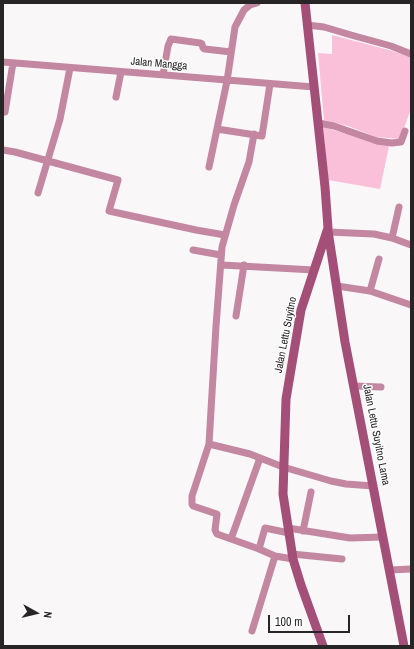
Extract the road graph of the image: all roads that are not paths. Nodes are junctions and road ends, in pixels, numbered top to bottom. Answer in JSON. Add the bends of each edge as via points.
{"nodes":[{"id":1,"x":257,"y":3,"type":"edge"},
{"id":2,"x":303,"y":3,"type":"edge"},
{"id":3,"x":307,"y":25,"type":"junction"},
{"id":4,"x":231,"y":52,"type":"junction"},
{"id":5,"x":411,"y":54,"type":"edge"},
{"id":6,"x":3,"y":62,"type":"edge"},
{"id":7,"x":13,"y":63,"type":"junction"},
{"id":8,"x":70,"y":68,"type":"junction"},
{"id":9,"x":121,"y":72,"type":"junction"},
{"id":10,"x":163,"y":75,"type":"junction"},
{"id":11,"x":227,"y":81,"type":"junction"},
{"id":12,"x":270,"y":84,"type":"junction"},
{"id":13,"x":314,"y":87,"type":"junction"},
{"id":14,"x":116,"y":97,"type":"dead end"},
{"id":15,"x":5,"y":112,"type":"dead end"},
{"id":16,"x":318,"y":123,"type":"junction"},
{"id":17,"x":217,"y":128,"type":"junction"},
{"id":18,"x":405,"y":131,"type":"dead end"},
{"id":19,"x":254,"y":134,"type":"junction"},
{"id":20,"x":3,"y":150,"type":"edge"},
{"id":21,"x":47,"y":160,"type":"junction"},
{"id":22,"x":209,"y":167,"type":"dead end"},
{"id":23,"x":38,"y":193,"type":"dead end"},
{"id":24,"x":399,"y":207,"type":"dead end"},
{"id":25,"x":328,"y":230,"type":"junction"},
{"id":26,"x":225,"y":235,"type":"junction"},
{"id":27,"x":392,"y":238,"type":"junction"},
{"id":28,"x":411,"y":245,"type":"edge"},
{"id":29,"x":193,"y":250,"type":"dead end"},
{"id":30,"x":320,"y":254,"type":"junction"},
{"id":31,"x":221,"y":255,"type":"junction"},
{"id":32,"x":332,"y":256,"type":"junction"},
{"id":33,"x":379,"y":259,"type":"dead end"},
{"id":34,"x":222,"y":264,"type":"junction"},
{"id":35,"x":244,"y":265,"type":"junction"},
{"id":36,"x":314,"y":270,"type":"junction"},
{"id":37,"x":337,"y":286,"type":"junction"},
{"id":38,"x":370,"y":291,"type":"junction"},
{"id":39,"x":411,"y":305,"type":"edge"},
{"id":40,"x":236,"y":316,"type":"dead end"},
{"id":41,"x":354,"y":386,"type":"junction"},
{"id":42,"x":381,"y":387,"type":"dead end"},
{"id":43,"x":209,"y":444,"type":"junction"},
{"id":44,"x":260,"y":458,"type":"junction"},
{"id":45,"x":283,"y":467,"type":"junction"},
{"id":46,"x":373,"y":486,"type":"junction"},
{"id":47,"x":311,"y":492,"type":"dead end"},
{"id":48,"x":304,"y":530,"type":"junction"},
{"id":49,"x":288,"y":531,"type":"junction"},
{"id":50,"x":383,"y":537,"type":"junction"},
{"id":51,"x":231,"y":539,"type":"junction"},
{"id":52,"x":259,"y":548,"type":"junction"},
{"id":53,"x":275,"y":556,"type":"junction"},
{"id":54,"x":293,"y":556,"type":"junction"},
{"id":55,"x":342,"y":559,"type":"dead end"},
{"id":56,"x":411,"y":569,"type":"edge"},
{"id":57,"x":390,"y":570,"type":"junction"},
{"id":58,"x":252,"y":631,"type":"dead end"},
{"id":59,"x":323,"y":646,"type":"edge"},
{"id":60,"x":404,"y":646,"type":"edge"}],
"edges":[{"from":1,"to":4,"type":"street","via":[[250,5],[235,27]]},
{"from":2,"to":3,"type":"main road","name":"Jalan Lettu Suyitno"},
{"from":3,"to":5,"type":"street","via":[[324,27]]},
{"from":3,"to":13,"type":"main road","name":"Jalan Lettu Suyitno"},
{"from":4,"to":10,"type":"street","via":[[205,49],[200,42],[171,39]]},
{"from":4,"to":11,"type":"street"},
{"from":6,"to":7,"type":"street","name":"Jalan Mangga"},
{"from":7,"to":8,"type":"street","name":"Jalan Mangga"},
{"from":7,"to":15,"type":"street"},
{"from":8,"to":9,"type":"street","name":"Jalan Mangga"},
{"from":8,"to":21,"type":"street","via":[[60,119]]},
{"from":9,"to":10,"type":"street","name":"Jalan Mangga"},
{"from":9,"to":14,"type":"street"},
{"from":10,"to":11,"type":"street","name":"Jalan Mangga"},
{"from":11,"to":12,"type":"street","name":"Jalan Mangga"},
{"from":11,"to":17,"type":"street"},
{"from":12,"to":13,"type":"street","name":"Jalan Mangga"},
{"from":12,"to":19,"type":"street","via":[[262,136]]},
{"from":13,"to":16,"type":"main road","name":"Jalan Lettu Suyitno"},
{"from":16,"to":18,"type":"street","via":[[392,143],[401,142]]},
{"from":16,"to":25,"type":"main road","name":"Jalan Lettu Suyitno"},
{"from":17,"to":19,"type":"street"},
{"from":17,"to":22,"type":"street"},
{"from":19,"to":26,"type":"street","via":[[249,162]]},
{"from":20,"to":21,"type":"street"},
{"from":21,"to":23,"type":"street"},
{"from":21,"to":26,"type":"street","via":[[118,180],[109,211]]},
{"from":24,"to":27,"type":"street"},
{"from":25,"to":27,"type":"street"},
{"from":25,"to":30,"type":"main road","name":"Jalan Lettu Suyitno"},
{"from":25,"to":32,"type":"main road","name":"Jalan Lettu Suyitno Lama"},
{"from":26,"to":31,"type":"street"},
{"from":27,"to":28,"type":"street"},
{"from":29,"to":31,"type":"street"},
{"from":30,"to":32,"type":"main road","via":[[328,249]]},
{"from":30,"to":36,"type":"main road","name":"Jalan Lettu Suyitno"},
{"from":31,"to":34,"type":"street"},
{"from":32,"to":37,"type":"main road","name":"Jalan Lettu Suyitno Lama"},
{"from":33,"to":38,"type":"street"},
{"from":34,"to":35,"type":"street"},
{"from":34,"to":43,"type":"street"},
{"from":35,"to":36,"type":"street"},
{"from":35,"to":40,"type":"street"},
{"from":36,"to":45,"type":"main road","name":"Jalan Lettu Suyitno","via":[[301,310],[286,399]]},
{"from":37,"to":38,"type":"street"},
{"from":37,"to":41,"type":"main road","name":"Jalan Lettu Suyitno Lama"},
{"from":38,"to":39,"type":"street"},
{"from":41,"to":42,"type":"street"},
{"from":41,"to":46,"type":"main road","name":"Jalan Lettu Suyitno Lama"},
{"from":43,"to":44,"type":"street"},
{"from":43,"to":51,"type":"street","via":[[192,496],[192,504],[218,514],[215,532]]},
{"from":44,"to":45,"type":"street"},
{"from":44,"to":51,"type":"street"},
{"from":45,"to":46,"type":"street","via":[[346,484]]},
{"from":45,"to":49,"type":"main road","name":"Jalan Lettu Suyitno","via":[[283,494]]},
{"from":46,"to":50,"type":"main road","name":"Jalan Lettu Suyitno Lama"},
{"from":47,"to":48,"type":"street"},
{"from":48,"to":49,"type":"street"},
{"from":48,"to":50,"type":"street","via":[[350,538]]},
{"from":49,"to":52,"type":"street","via":[[265,528]]},
{"from":49,"to":54,"type":"main road","name":"Jalan Lettu Suyitno"},
{"from":50,"to":57,"type":"main road","name":"Jalan Lettu Suyitno Lama"},
{"from":51,"to":52,"type":"street"},
{"from":52,"to":53,"type":"street"},
{"from":53,"to":54,"type":"street"},
{"from":53,"to":58,"type":"street"},
{"from":54,"to":55,"type":"street"},
{"from":54,"to":59,"type":"main road","name":"Jalan Lettu Suyitno"},
{"from":56,"to":57,"type":"street"},
{"from":57,"to":60,"type":"main road","name":"Jalan Lettu Suyitno Lama"}]}
